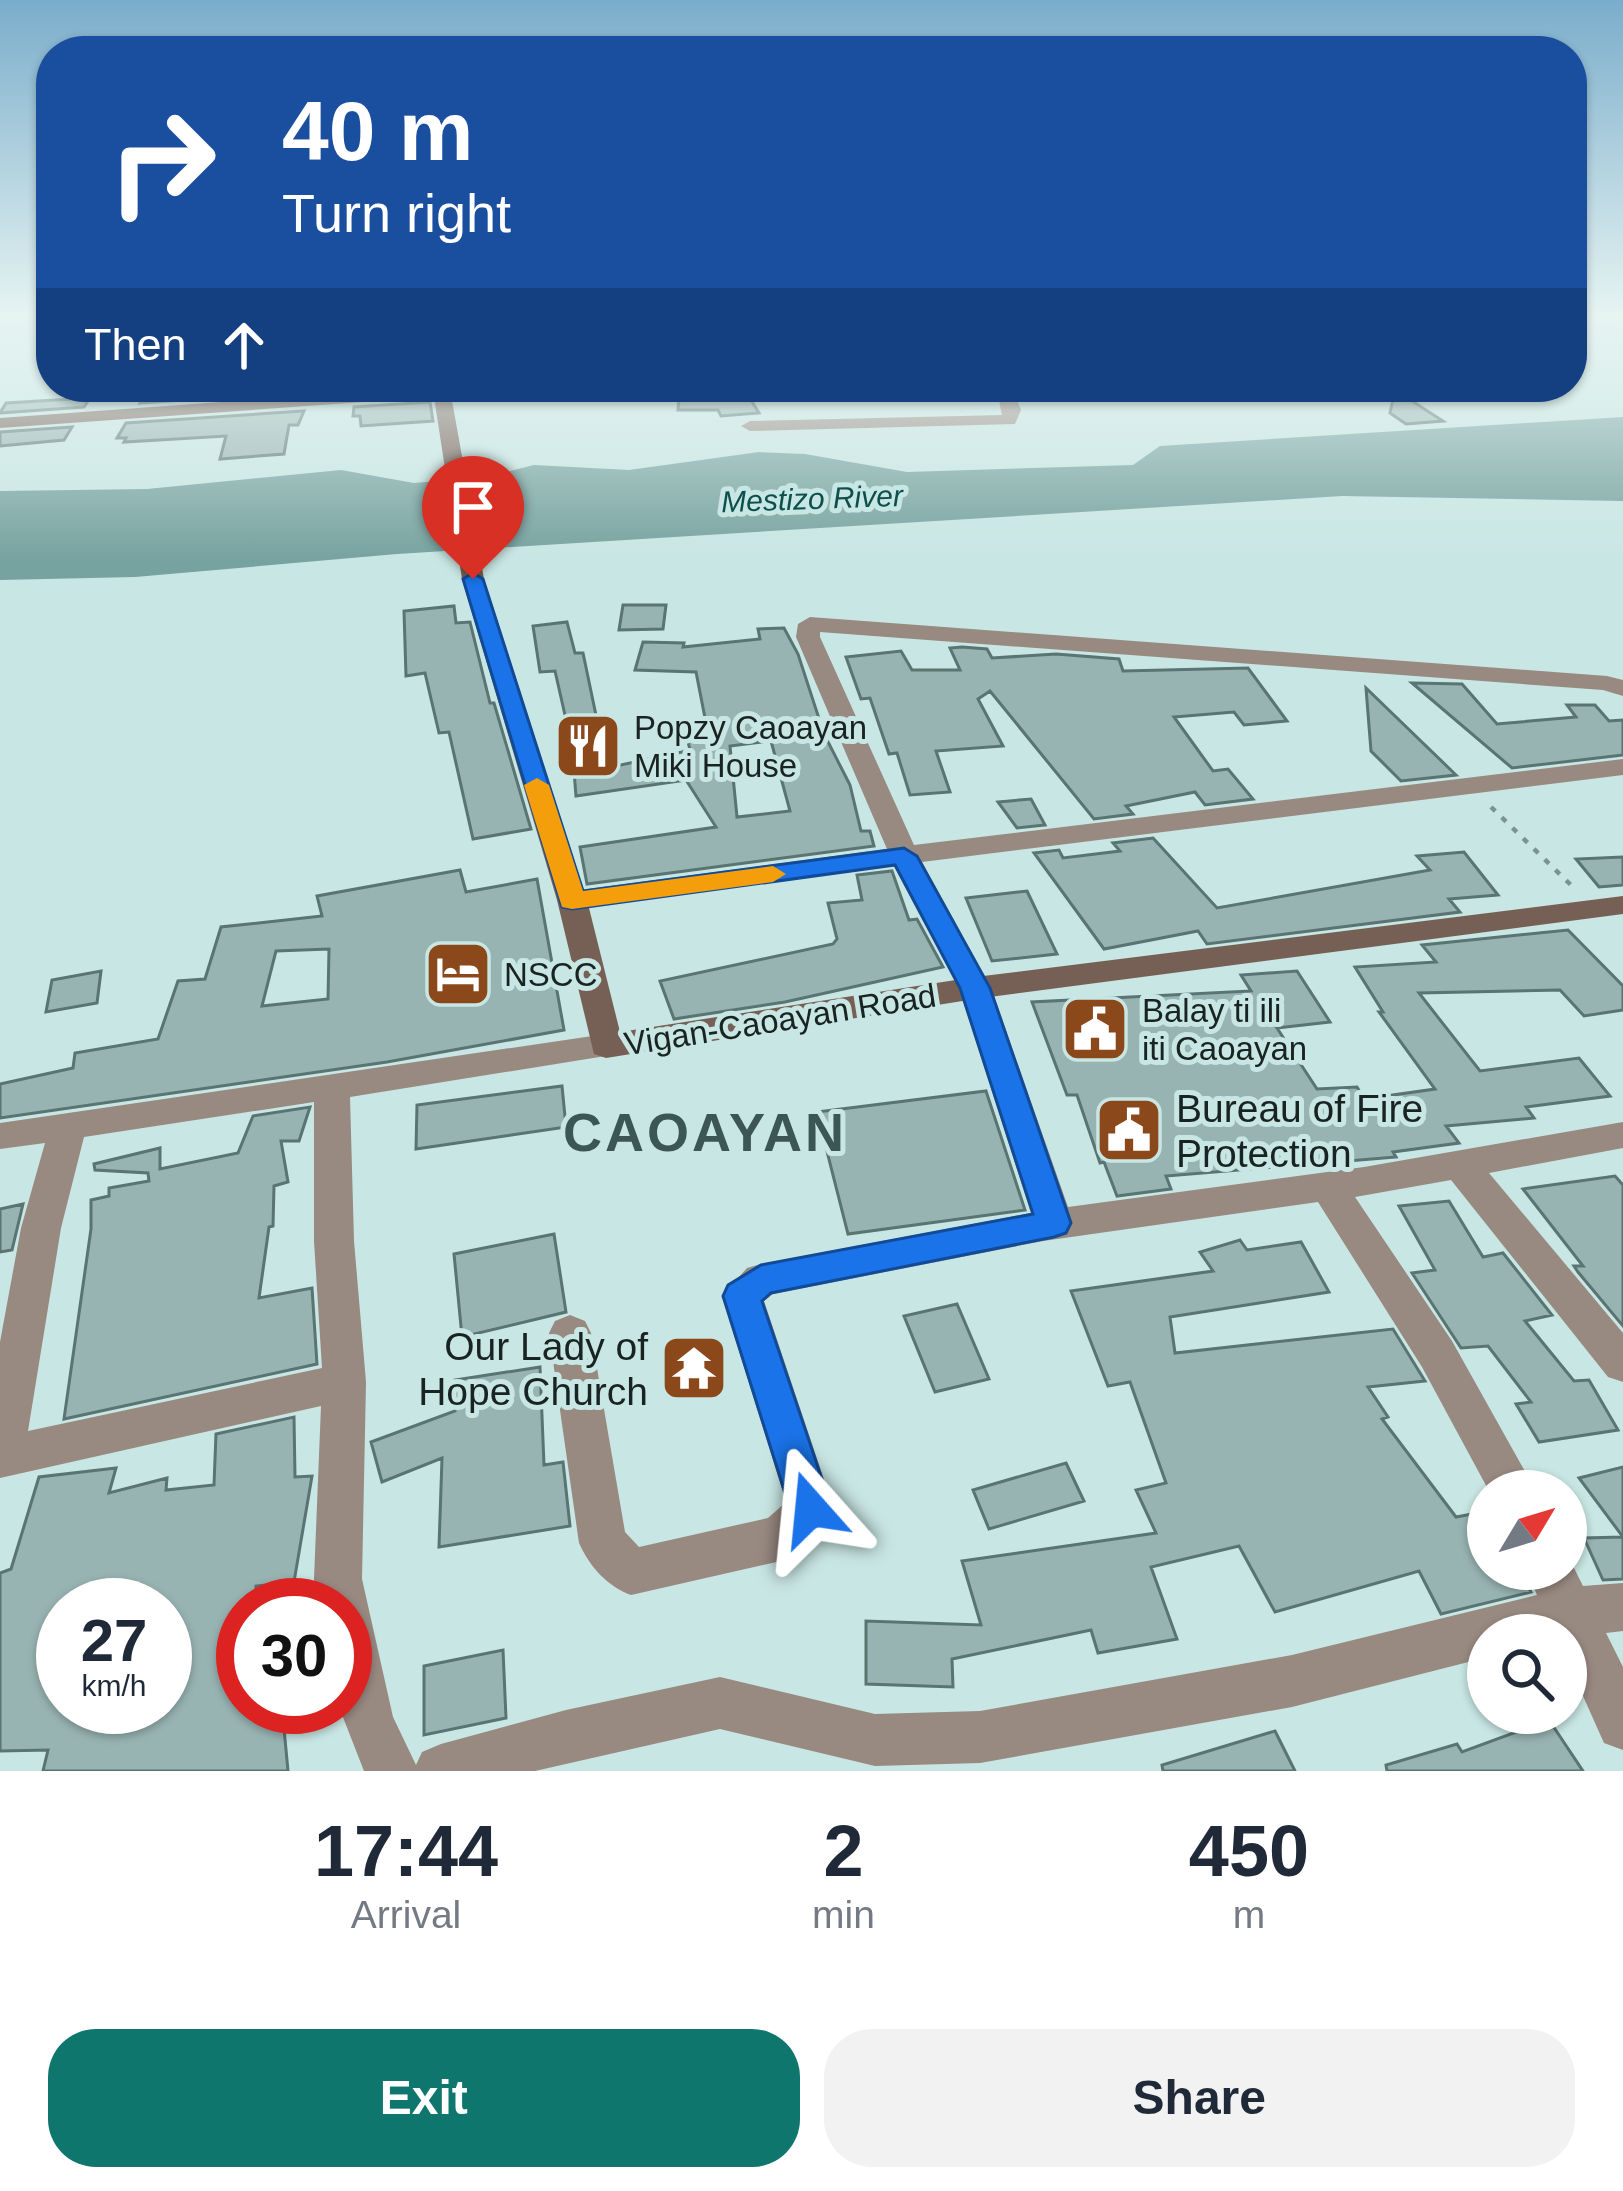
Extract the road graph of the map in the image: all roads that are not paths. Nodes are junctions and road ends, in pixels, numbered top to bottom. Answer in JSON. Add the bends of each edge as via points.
{"nodes":[{"id":1,"x":299,"y":402,"type":"edge"},
{"id":2,"x":443,"y":402,"type":"edge"},
{"id":3,"x":1009,"y":402,"type":"edge"},
{"id":4,"x":0,"y":423,"type":"edge"},
{"id":5,"x":750,"y":426,"type":"dead end"},
{"id":6,"x":1623,"y":689,"type":"edge"},
{"id":7,"x":1623,"y":767,"type":"edge"},
{"id":8,"x":904,"y":856,"type":"junction"},
{"id":9,"x":572,"y":901,"type":"junction"},
{"id":10,"x":1609,"y":906,"type":"edge"},
{"id":11,"x":975,"y":988,"type":"junction"},
{"id":12,"x":606,"y":1046,"type":"junction"},
{"id":13,"x":332,"y":1090,"type":"junction"},
{"id":14,"x":69,"y":1124,"type":"junction"},
{"id":15,"x":1623,"y":1135,"type":"edge"},
{"id":16,"x":0,"y":1136,"type":"edge"},
{"id":17,"x":1459,"y":1163,"type":"junction"},
{"id":18,"x":1328,"y":1186,"type":"junction"},
{"id":19,"x":1054,"y":1223,"type":"junction"},
{"id":20,"x":570,"y":1333,"type":"dead end"},
{"id":21,"x":1623,"y":1364,"type":"edge"},
{"id":22,"x":344,"y":1382,"type":"junction"},
{"id":23,"x":1,"y":1457,"type":"edge"},
{"id":24,"x":1501,"y":1470,"type":"edge"},
{"id":25,"x":338,"y":1578,"type":"edge"},
{"id":26,"x":1559,"y":1591,"type":"edge"},
{"id":27,"x":1623,"y":1607,"type":"edge"},
{"id":28,"x":1623,"y":1724,"type":"edge"},
{"id":29,"x":372,"y":1732,"type":"edge"},
{"id":30,"x":392,"y":1771,"type":"edge"},
{"id":31,"x":441,"y":1771,"type":"edge"}],
"edges":[{"from":1,"to":4,"type":"main road"},
{"from":2,"to":9,"type":"main road","name":"Vigan-Caoayan Road","via":[[473,579]]},
{"from":3,"to":5,"type":"street","via":[[1009,420]]},
{"from":6,"to":8,"type":"street","via":[[811,624],[808,638]]},
{"from":7,"to":8,"type":"street"},
{"from":8,"to":9,"type":"street"},
{"from":8,"to":11,"type":"street"},
{"from":9,"to":12,"type":"main road","name":"Vigan-Caoayan Road"},
{"from":10,"to":11,"type":"main road","name":"Vigan-Caoayan Road"},
{"from":11,"to":12,"type":"main road","name":"Vigan-Caoayan Road"},
{"from":11,"to":19,"type":"street"},
{"from":12,"to":13,"type":"street"},
{"from":13,"to":14,"type":"street"},
{"from":13,"to":22,"type":"street"},
{"from":14,"to":16,"type":"street"},
{"from":14,"to":23,"type":"street","via":[[41,1228]]},
{"from":15,"to":17,"type":"street"},
{"from":17,"to":18,"type":"street"},
{"from":17,"to":21,"type":"street"},
{"from":18,"to":19,"type":"street"},
{"from":18,"to":24,"type":"street"},
{"from":19,"to":20,"type":"street","via":[[761,1280],[742,1296],[811,1509],[781,1538],[632,1572],[603,1543]]},
{"from":22,"to":23,"type":"street"},
{"from":22,"to":25,"type":"street"},
{"from":26,"to":27,"type":"street"},
{"from":26,"to":28,"type":"street"},
{"from":26,"to":31,"type":"street","via":[[1292,1681],[980,1737],[875,1740],[720,1703]]},
{"from":29,"to":30,"type":"street"}]}
